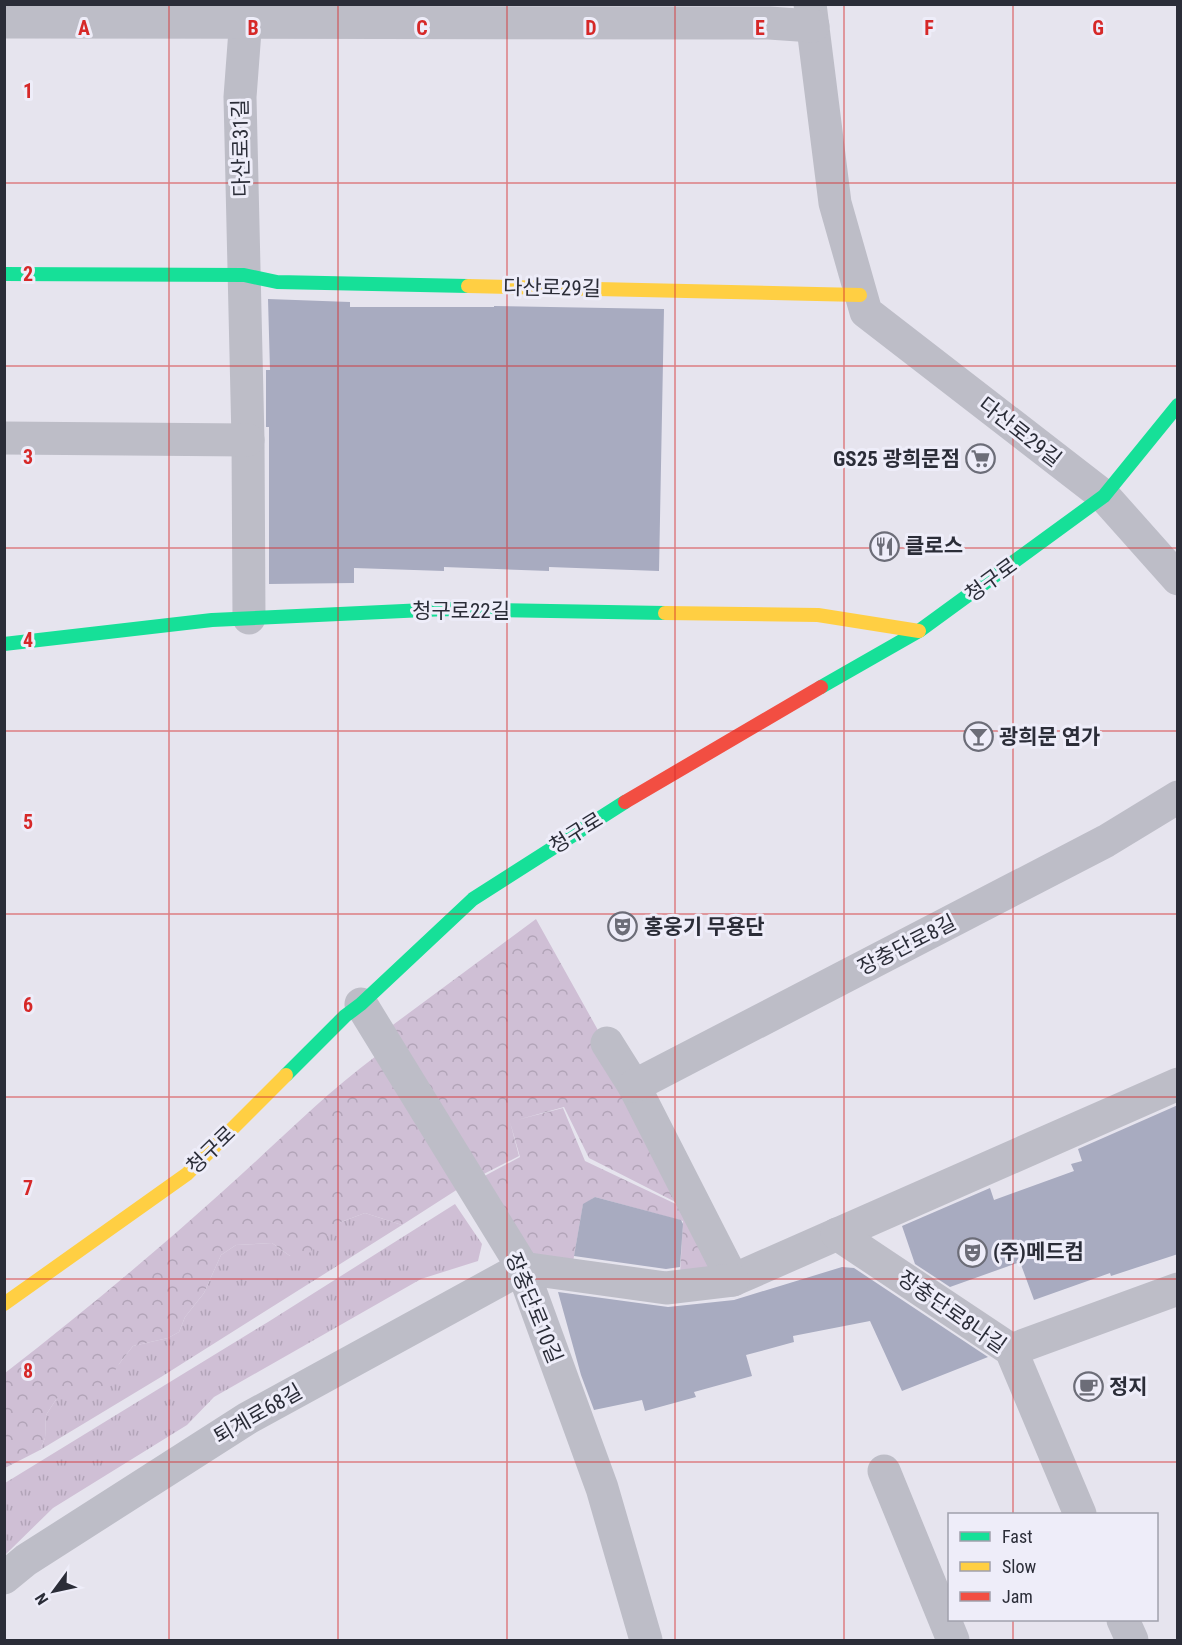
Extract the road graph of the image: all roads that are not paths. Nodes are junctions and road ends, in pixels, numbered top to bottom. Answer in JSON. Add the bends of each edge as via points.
{"nodes":[{"id":1,"x":246,"y":13,"type":"edge"},
{"id":2,"x":812,"y":15,"type":"edge"},
{"id":3,"x":4,"y":22,"type":"edge"},
{"id":4,"x":4,"y":274,"type":"edge"},
{"id":5,"x":244,"y":275,"type":"junction"},
{"id":6,"x":860,"y":295,"type":"junction"},
{"id":7,"x":1178,"y":405,"type":"edge"},
{"id":8,"x":4,"y":438,"type":"edge"},
{"id":9,"x":248,"y":440,"type":"junction"},
{"id":10,"x":1104,"y":496,"type":"junction"},
{"id":11,"x":1178,"y":579,"type":"edge"},
{"id":12,"x":249,"y":618,"type":"junction"},
{"id":13,"x":919,"y":631,"type":"junction"},
{"id":14,"x":4,"y":644,"type":"edge"},
{"id":15,"x":1178,"y":797,"type":"edge"},
{"id":16,"x":361,"y":1004,"type":"junction"},
{"id":17,"x":607,"y":1043,"type":"dead end"},
{"id":18,"x":1178,"y":1084,"type":"edge"},
{"id":19,"x":634,"y":1086,"type":"junction"},
{"id":20,"x":837,"y":1234,"type":"junction"},
{"id":21,"x":522,"y":1268,"type":"junction"},
{"id":22,"x":733,"y":1280,"type":"junction"},
{"id":23,"x":1178,"y":1289,"type":"edge"},
{"id":24,"x":4,"y":1304,"type":"edge"},
{"id":25,"x":1011,"y":1350,"type":"junction"},
{"id":26,"x":884,"y":1471,"type":"dead end"},
{"id":27,"x":1079,"y":1513,"type":"edge"},
{"id":28,"x":4,"y":1578,"type":"edge"},
{"id":29,"x":1124,"y":1621,"type":"edge"},
{"id":30,"x":646,"y":1641,"type":"edge"},
{"id":31,"x":953,"y":1641,"type":"edge"},
{"id":32,"x":1132,"y":1641,"type":"edge"}],
"edges":[{"from":1,"to":2,"type":"street","name":"다산로29길","via":[[757,23]]},
{"from":1,"to":3,"type":"street"},
{"from":1,"to":5,"type":"street","name":"다산로31길","via":[[240,97]]},
{"from":2,"to":6,"type":"street","name":"다산로29길","via":[[835,203]]},
{"from":4,"to":5,"type":"street"},
{"from":5,"to":6,"type":"street","name":"다산로29길","via":[[277,282]]},
{"from":5,"to":9,"type":"street","name":"다산로31길"},
{"from":6,"to":10,"type":"street","name":"다산로29길","via":[[866,312]]},
{"from":7,"to":10,"type":"street","name":"청구로"},
{"from":8,"to":9,"type":"street"},
{"from":9,"to":12,"type":"street","name":"다산로31길"},
{"from":10,"to":11,"type":"street"},
{"from":10,"to":13,"type":"street","name":"청구로"},
{"from":12,"to":13,"type":"street","name":"청구로22길","via":[[446,609],[818,615]]},
{"from":12,"to":14,"type":"street","name":"청구로22길"},
{"from":13,"to":16,"type":"street","name":"청구로","via":[[647,788],[473,898]]},
{"from":15,"to":19,"type":"street","name":"장충단로8길","via":[[1106,841]]},
{"from":16,"to":21,"type":"street","name":"장충단로10길"},
{"from":16,"to":24,"type":"street","name":"청구로","via":[[187,1173]]},
{"from":17,"to":19,"type":"street"},
{"from":18,"to":20,"type":"street"},
{"from":19,"to":22,"type":"street"},
{"from":20,"to":22,"type":"street"},
{"from":20,"to":25,"type":"street","name":"장충단로8나길"},
{"from":21,"to":22,"type":"street","via":[[666,1288]]},
{"from":21,"to":28,"type":"street","name":"퇴계로68길","via":[[248,1418]]},
{"from":21,"to":30,"type":"street","name":"장충단로10길","via":[[602,1488]]},
{"from":23,"to":25,"type":"street"},
{"from":25,"to":27,"type":"street","name":"장충단로8나길"},
{"from":26,"to":31,"type":"street"},
{"from":29,"to":32,"type":"street"}]}
